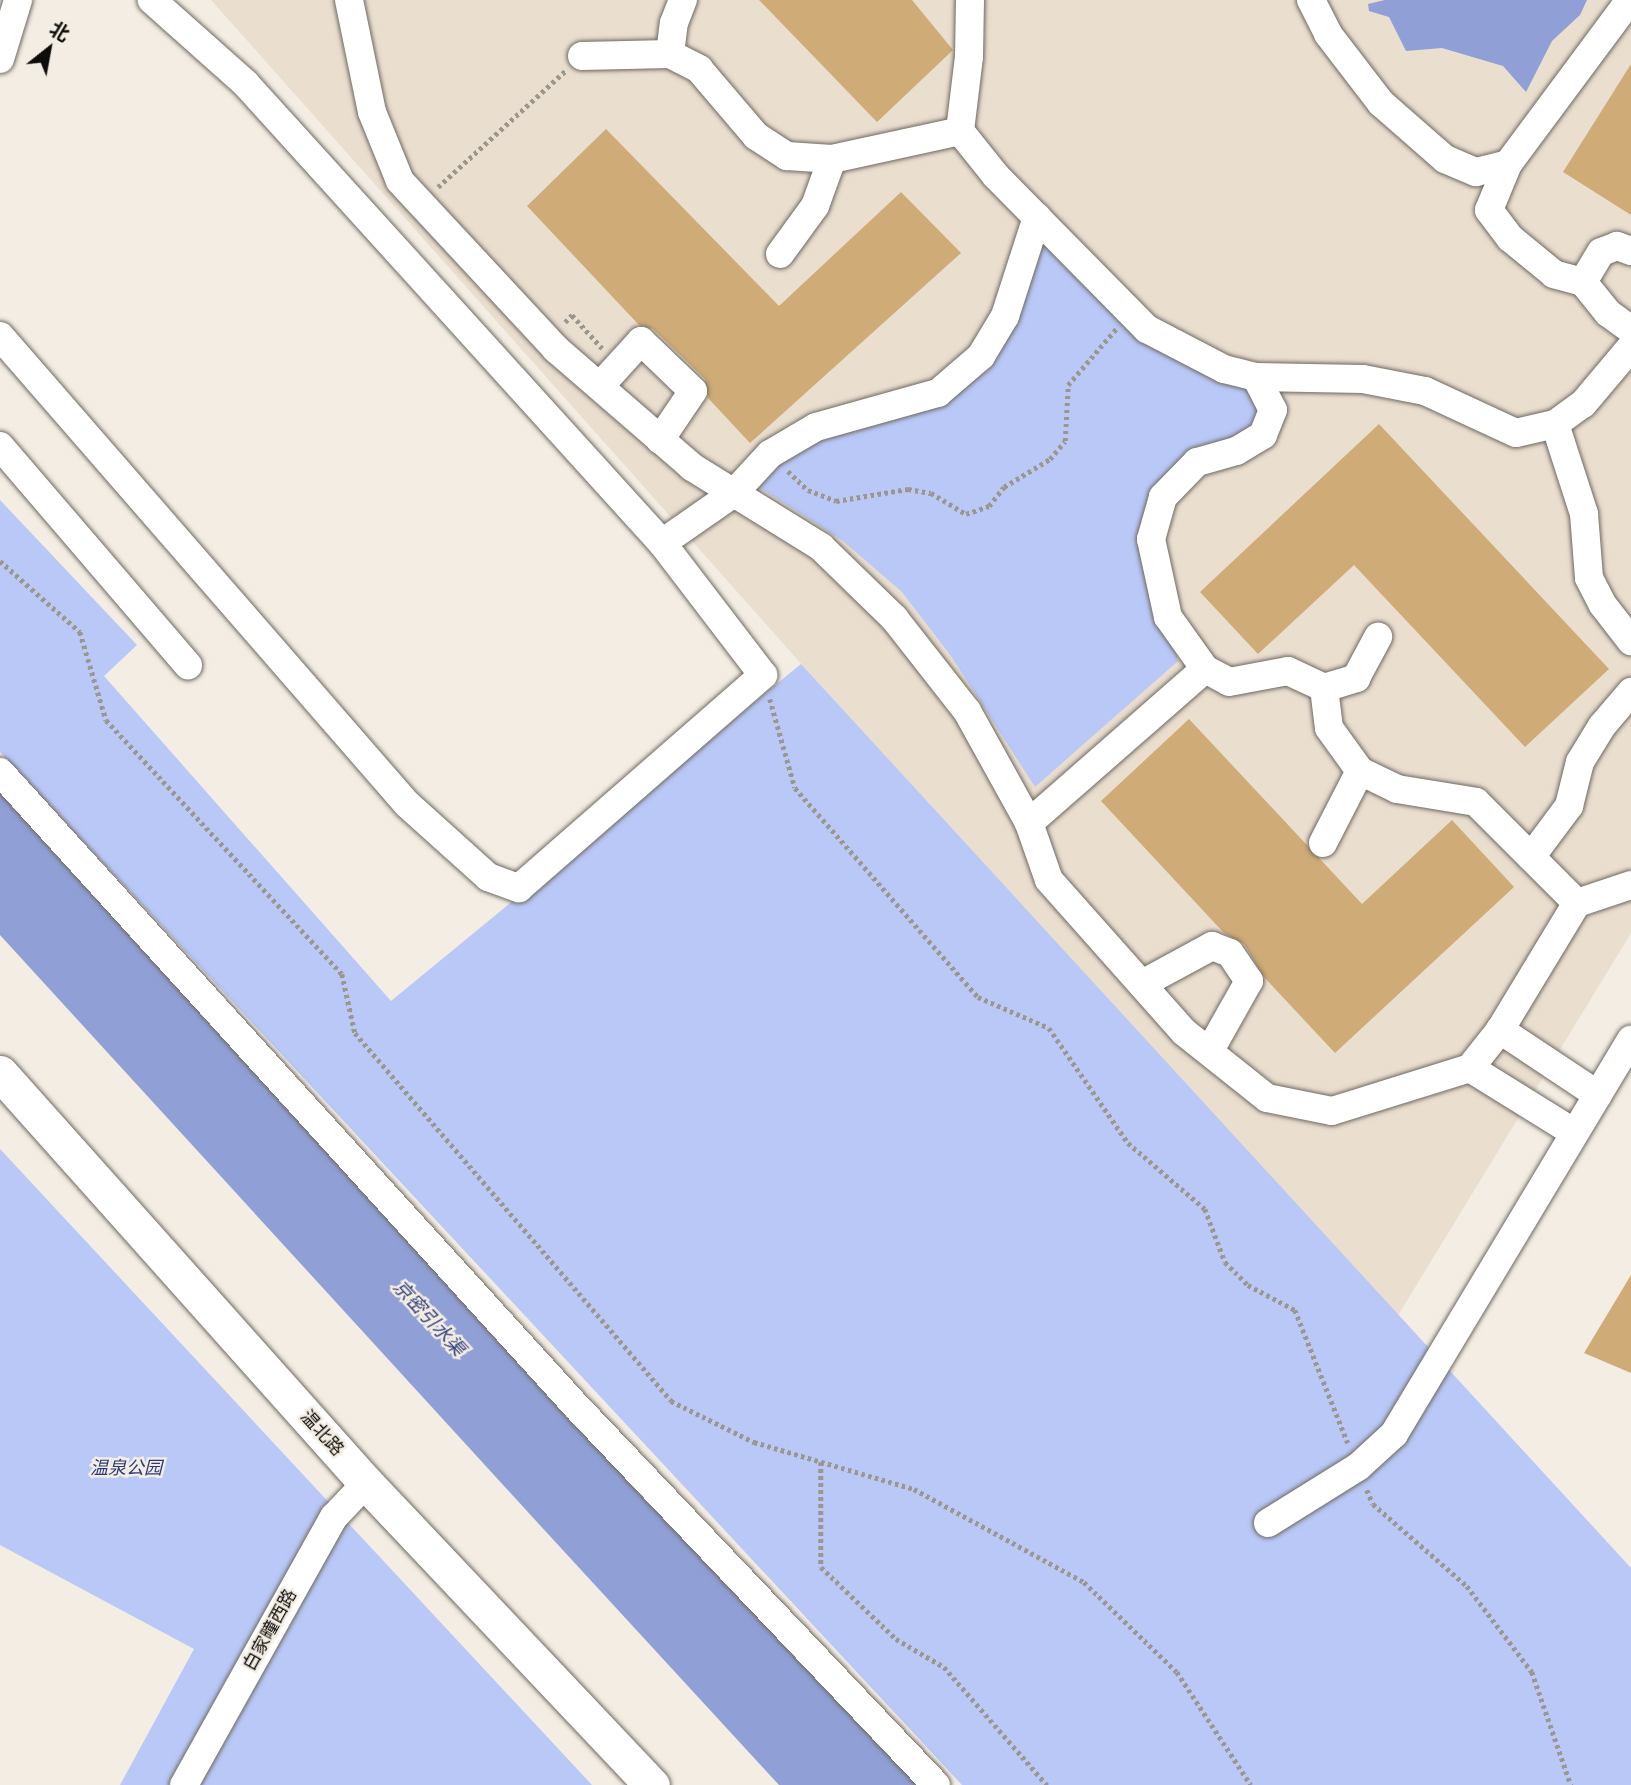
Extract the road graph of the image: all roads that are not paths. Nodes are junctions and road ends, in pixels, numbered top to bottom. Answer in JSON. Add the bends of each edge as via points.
{"nodes":[{"id":1,"x":18,"y":0,"type":"edge"},
{"id":2,"x":152,"y":0,"type":"edge"},
{"id":3,"x":349,"y":0,"type":"edge"},
{"id":4,"x":683,"y":0,"type":"edge"},
{"id":5,"x":970,"y":0,"type":"edge"},
{"id":6,"x":1311,"y":0,"type":"edge"},
{"id":7,"x":1630,"y":0,"type":"edge"},
{"id":8,"x":670,"y":54,"type":"junction"},
{"id":9,"x":582,"y":56,"type":"road end"},
{"id":10,"x":0,"y":59,"type":"edge"},
{"id":11,"x":960,"y":131,"type":"junction"},
{"id":12,"x":832,"y":159,"type":"junction"},
{"id":13,"x":1508,"y":164,"type":"junction"},
{"id":14,"x":1037,"y":217,"type":"junction"},
{"id":15,"x":1631,"y":251,"type":"edge"},
{"id":16,"x":780,"y":254,"type":"dead end"},
{"id":17,"x":1583,"y":282,"type":"junction"},
{"id":18,"x":1631,"y":330,"type":"edge"},
{"id":19,"x":0,"y":336,"type":"edge"},
{"id":20,"x":1631,"y":347,"type":"edge"},
{"id":21,"x":1256,"y":377,"type":"junction"},
{"id":22,"x":600,"y":387,"type":"junction"},
{"id":23,"x":1555,"y":424,"type":"junction"},
{"id":24,"x":660,"y":440,"type":"junction"},
{"id":25,"x":0,"y":446,"type":"edge"},
{"id":26,"x":733,"y":493,"type":"junction"},
{"id":27,"x":662,"y":543,"type":"junction"},
{"id":28,"x":1378,"y":637,"type":"dead end"},
{"id":29,"x":1631,"y":641,"type":"edge"},
{"id":30,"x":188,"y":665,"type":"dead end"},
{"id":31,"x":1205,"y":669,"type":"junction"},
{"id":32,"x":1324,"y":688,"type":"junction"},
{"id":33,"x":1631,"y":692,"type":"edge"},
{"id":34,"x":1360,"y":771,"type":"junction"},
{"id":35,"x":0,"y":772,"type":"edge"},
{"id":36,"x":1029,"y":823,"type":"junction"},
{"id":37,"x":1323,"y":843,"type":"dead end"},
{"id":38,"x":1531,"y":857,"type":"junction"},
{"id":39,"x":1631,"y":885,"type":"edge"},
{"id":40,"x":1577,"y":903,"type":"junction"},
{"id":41,"x":1142,"y":984,"type":"junction"},
{"id":42,"x":1500,"y":1030,"type":"junction"},
{"id":43,"x":1631,"y":1040,"type":"edge"},
{"id":44,"x":1209,"y":1052,"type":"junction"},
{"id":45,"x":1470,"y":1068,"type":"junction"},
{"id":46,"x":0,"y":1073,"type":"edge"},
{"id":47,"x":1598,"y":1095,"type":"junction"},
{"id":48,"x":1575,"y":1133,"type":"junction"},
{"id":49,"x":366,"y":1483,"type":"junction"},
{"id":50,"x":1268,"y":1523,"type":"dead end"},
{"id":51,"x":184,"y":1785,"type":"edge"},
{"id":52,"x":652,"y":1785,"type":"edge"},
{"id":53,"x":936,"y":1785,"type":"edge"}],
"edges":[{"from":1,"to":10,"type":"street"},
{"from":2,"to":27,"type":"street","via":[[245,83]]},
{"from":3,"to":22,"type":"street","via":[[372,112],[400,181],[556,349]]},
{"from":4,"to":8,"type":"street"},
{"from":5,"to":11,"type":"street"},
{"from":6,"to":13,"type":"street","via":[[1328,34],[1381,103],[1445,159],[1476,172]]},
{"from":7,"to":13,"type":"street"},
{"from":8,"to":9,"type":"street"},
{"from":8,"to":12,"type":"street","via":[[699,69],[756,136],[787,156]]},
{"from":11,"to":12,"type":"street"},
{"from":11,"to":14,"type":"street"},
{"from":12,"to":16,"type":"street","via":[[816,206]]},
{"from":13,"to":17,"type":"street","via":[[1489,210],[1510,238],[1554,274]]},
{"from":14,"to":21,"type":"street","via":[[1147,329],[1224,369]]},
{"from":14,"to":26,"type":"street","via":[[1006,316],[981,356],[938,393],[816,427],[770,454]]},
{"from":15,"to":17,"type":"street","via":[[1617,246],[1601,252]]},
{"from":17,"to":18,"type":"street","via":[[1608,313]]},
{"from":19,"to":27,"type":"street","via":[[407,804],[488,877],[519,888],[763,675]]},
{"from":20,"to":23,"type":"street","via":[[1583,404]]},
{"from":21,"to":23,"type":"street","via":[[1363,379],[1425,391],[1516,433]]},
{"from":21,"to":31,"type":"street","via":[[1273,411],[1264,435],[1236,451],[1197,462],[1163,497],[1151,539],[1168,617]]},
{"from":22,"to":24,"type":"street"},
{"from":22,"to":24,"type":"street","via":[[641,341],[693,391]]},
{"from":23,"to":29,"type":"street","via":[[1584,514],[1589,578]]},
{"from":24,"to":26,"type":"street"},
{"from":25,"to":30,"type":"street"},
{"from":26,"to":27,"type":"street"},
{"from":26,"to":36,"type":"street","via":[[821,547],[894,618],[967,710]]},
{"from":28,"to":32,"type":"street","via":[[1356,678]]},
{"from":31,"to":32,"type":"street","via":[[1229,682],[1288,671]]},
{"from":31,"to":36,"type":"street"},
{"from":32,"to":34,"type":"street","via":[[1329,728]]},
{"from":33,"to":38,"type":"street","via":[[1580,762],[1569,806]]},
{"from":34,"to":37,"type":"street"},
{"from":34,"to":38,"type":"street","via":[[1397,789],[1476,802]]},
{"from":35,"to":53,"type":"street","via":[[576,1405]]},
{"from":36,"to":41,"type":"street","via":[[1049,880]]},
{"from":38,"to":40,"type":"street"},
{"from":39,"to":40,"type":"street"},
{"from":40,"to":42,"type":"street"},
{"from":41,"to":44,"type":"street"},
{"from":41,"to":44,"type":"street","via":[[1212,946],[1230,953],[1249,981]]},
{"from":42,"to":45,"type":"street"},
{"from":42,"to":47,"type":"street"},
{"from":43,"to":47,"type":"street"},
{"from":44,"to":45,"type":"street","via":[[1267,1098],[1332,1111]]},
{"from":45,"to":48,"type":"street"},
{"from":46,"to":49,"type":"main road","name":"温北路"},
{"from":47,"to":48,"type":"street"},
{"from":48,"to":50,"type":"street","via":[[1394,1434],[1358,1467]]},
{"from":49,"to":51,"type":"street","name":"白家疃西路","via":[[334,1517]]},
{"from":49,"to":52,"type":"main road","name":"温北路"}]}
